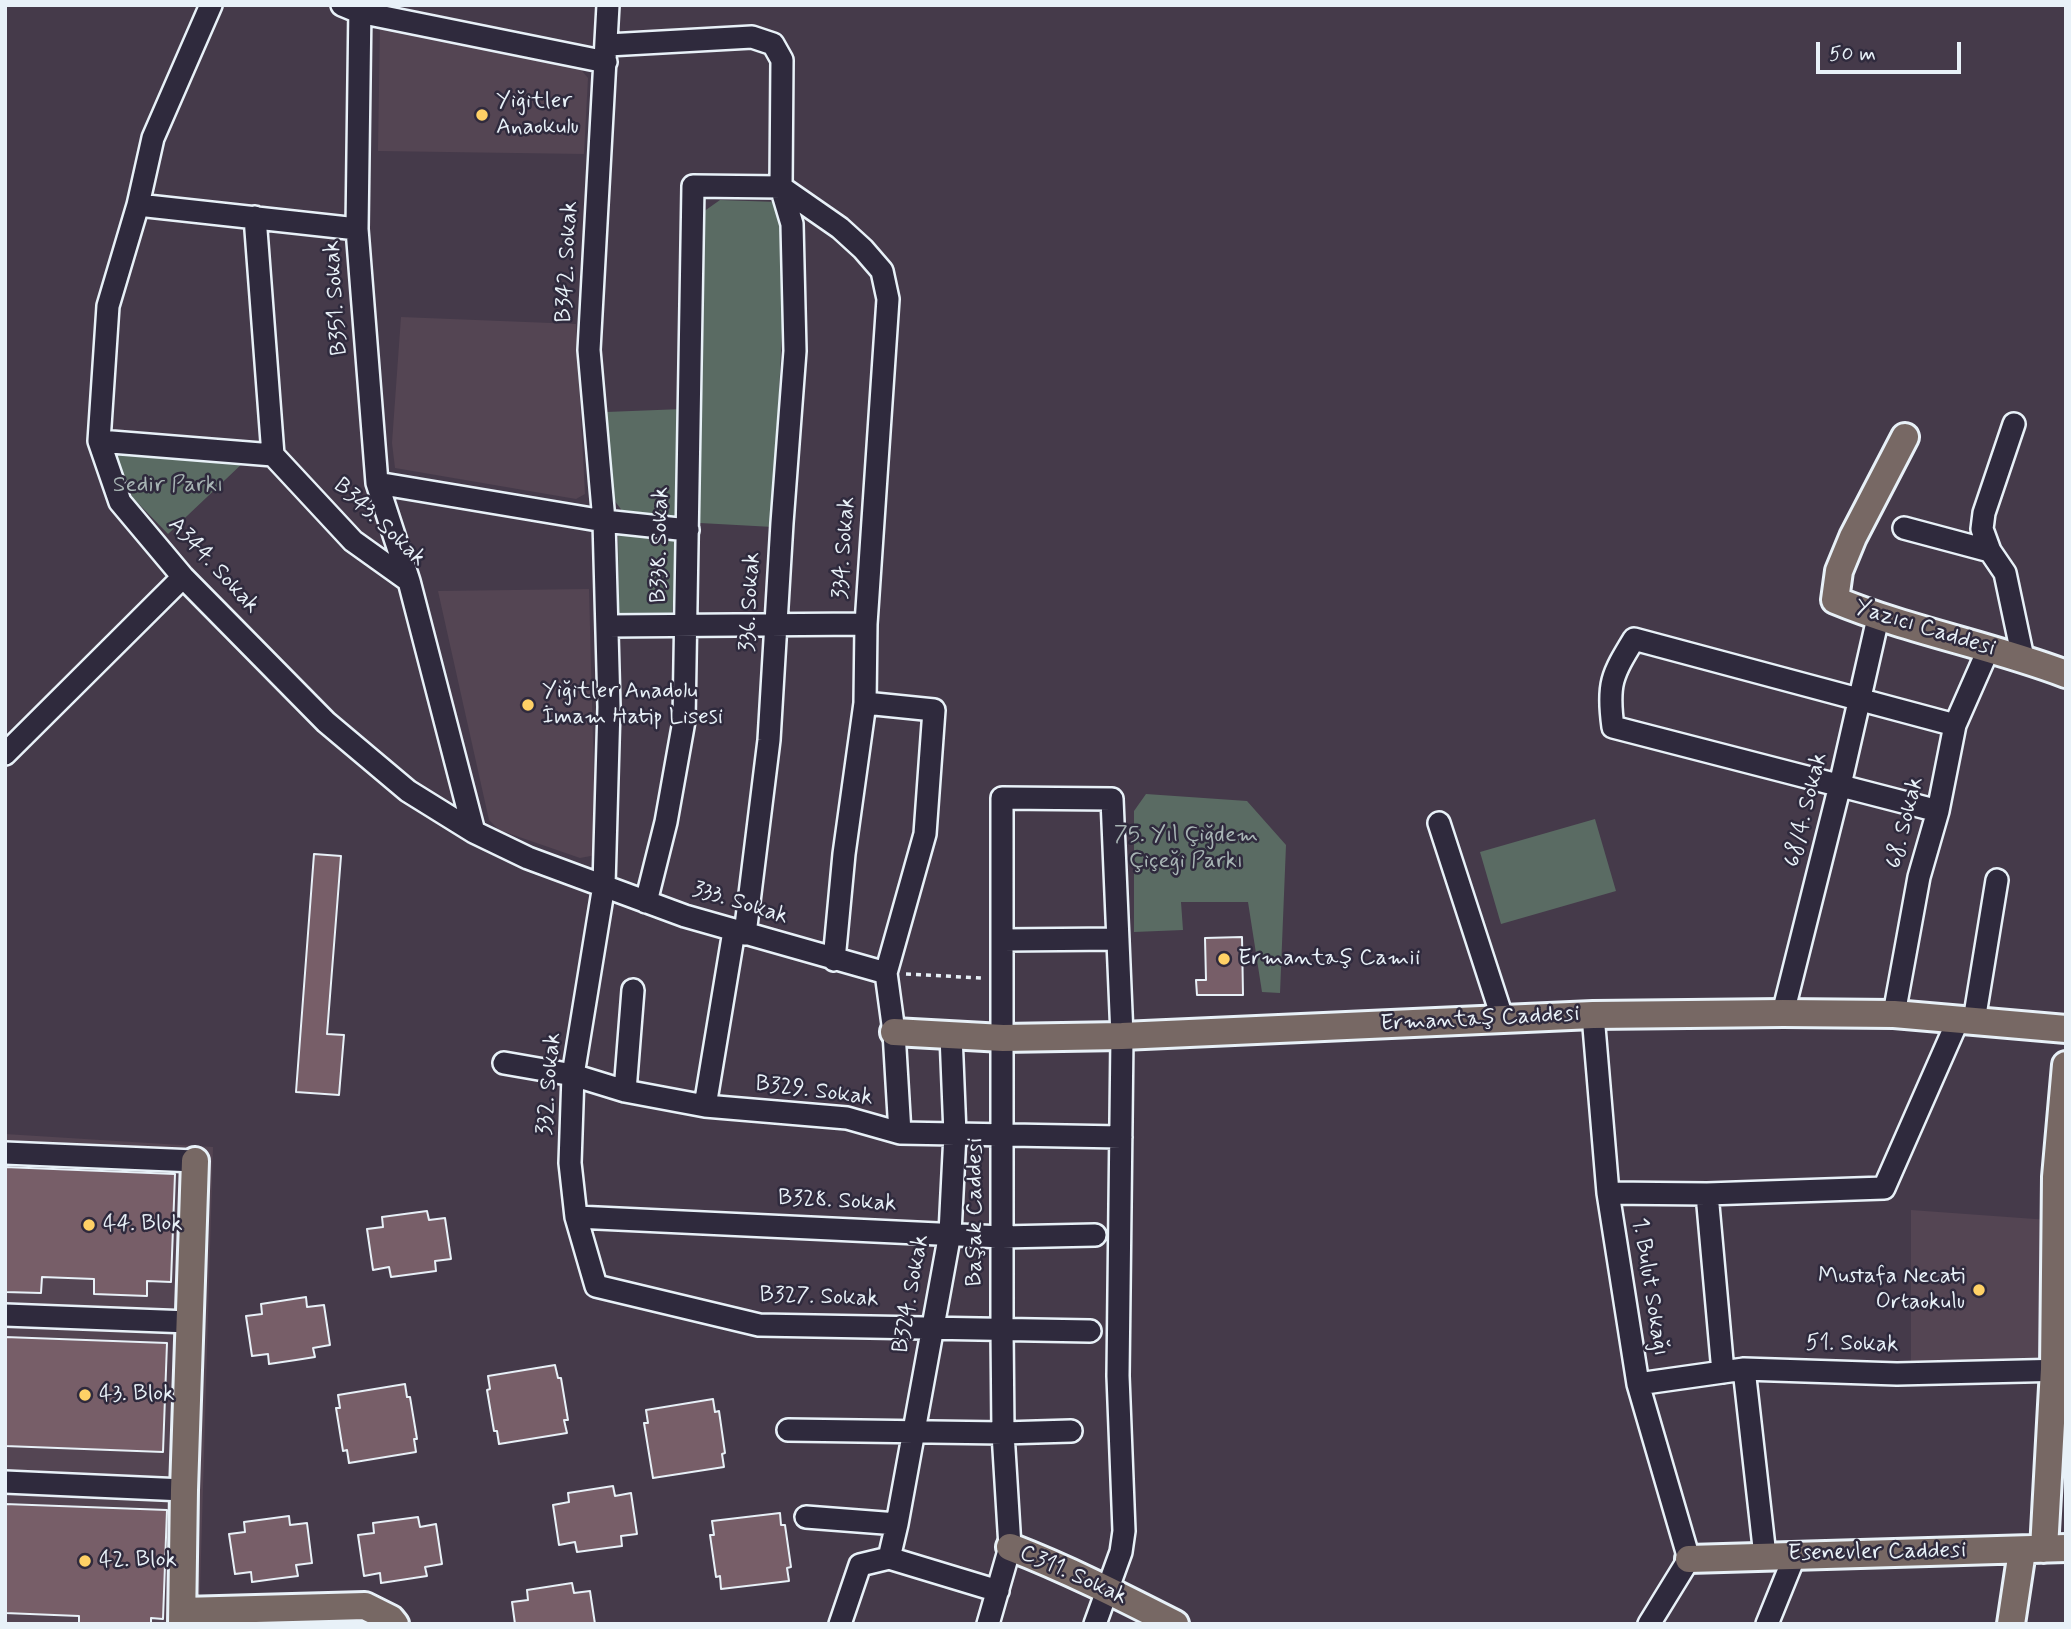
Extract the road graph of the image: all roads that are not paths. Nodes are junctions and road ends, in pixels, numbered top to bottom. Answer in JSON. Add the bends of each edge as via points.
{"nodes":[{"id":1,"x":211,"y":5,"type":"edge"},
{"id":2,"x":608,"y":5,"type":"edge"},
{"id":3,"x":354,"y":8,"type":"edge"},
{"id":4,"x":607,"y":53,"type":"junction"},
{"id":5,"x":780,"y":187,"type":"junction"},
{"id":6,"x":138,"y":205,"type":"junction"},
{"id":7,"x":255,"y":217,"type":"junction"},
{"id":8,"x":357,"y":229,"type":"junction"},
{"id":9,"x":2014,"y":425,"type":"dead end"},
{"id":10,"x":1905,"y":437,"type":"dead end"},
{"id":11,"x":99,"y":441,"type":"junction"},
{"id":12,"x":274,"y":455,"type":"junction"},
{"id":13,"x":377,"y":483,"type":"junction"},
{"id":14,"x":604,"y":521,"type":"junction"},
{"id":15,"x":1904,"y":528,"type":"dead end"},
{"id":16,"x":688,"y":530,"type":"junction"},
{"id":17,"x":1990,"y":551,"type":"junction"},
{"id":18,"x":183,"y":577,"type":"junction"},
{"id":19,"x":410,"y":581,"type":"junction"},
{"id":20,"x":1878,"y":618,"type":"junction"},
{"id":21,"x":866,"y":624,"type":"junction"},
{"id":22,"x":686,"y":625,"type":"junction"},
{"id":23,"x":607,"y":626,"type":"junction"},
{"id":24,"x":775,"y":626,"type":"junction"},
{"id":25,"x":1988,"y":650,"type":"junction"},
{"id":26,"x":2022,"y":658,"type":"junction"},
{"id":27,"x":2066,"y":674,"type":"edge"},
{"id":28,"x":1860,"y":698,"type":"junction"},
{"id":29,"x":865,"y":704,"type":"junction"},
{"id":30,"x":1955,"y":725,"type":"junction"},
{"id":31,"x":5,"y":754,"type":"edge"},
{"id":32,"x":1840,"y":785,"type":"junction"},
{"id":33,"x":1938,"y":811,"type":"junction"},
{"id":34,"x":1439,"y":823,"type":"dead end"},
{"id":35,"x":474,"y":832,"type":"junction"},
{"id":36,"x":1997,"y":880,"type":"dead end"},
{"id":37,"x":604,"y":885,"type":"junction"},
{"id":38,"x":646,"y":902,"type":"junction"},
{"id":39,"x":740,"y":932,"type":"junction"},
{"id":40,"x":1118,"y":939,"type":"junction"},
{"id":41,"x":1003,"y":940,"type":"junction"},
{"id":42,"x":834,"y":960,"type":"junction"},
{"id":43,"x":886,"y":973,"type":"junction"},
{"id":44,"x":633,"y":990,"type":"dead end"},
{"id":45,"x":1783,"y":1013,"type":"junction"},
{"id":46,"x":1894,"y":1014,"type":"junction"},
{"id":47,"x":1593,"y":1016,"type":"junction"},
{"id":48,"x":1503,"y":1020,"type":"junction"},
{"id":49,"x":1966,"y":1020,"type":"junction"},
{"id":50,"x":2066,"y":1029,"type":"edge"},
{"id":51,"x":894,"y":1032,"type":"junction"},
{"id":52,"x":951,"y":1035,"type":"junction"},
{"id":53,"x":1122,"y":1036,"type":"junction"},
{"id":54,"x":1003,"y":1038,"type":"junction"},
{"id":55,"x":505,"y":1063,"type":"dead end"},
{"id":56,"x":2065,"y":1069,"type":"edge"},
{"id":57,"x":573,"y":1074,"type":"junction"},
{"id":58,"x":625,"y":1091,"type":"junction"},
{"id":59,"x":705,"y":1106,"type":"junction"},
{"id":60,"x":900,"y":1133,"type":"junction"},
{"id":61,"x":955,"y":1134,"type":"junction"},
{"id":62,"x":1003,"y":1136,"type":"junction"},
{"id":63,"x":1121,"y":1137,"type":"junction"},
{"id":64,"x":5,"y":1153,"type":"edge"},
{"id":65,"x":195,"y":1161,"type":"joint"},
{"id":66,"x":2061,"y":1177,"type":"edge"},
{"id":67,"x":1608,"y":1193,"type":"junction"},
{"id":68,"x":1707,"y":1194,"type":"junction"},
{"id":69,"x":576,"y":1217,"type":"junction"},
{"id":70,"x":950,"y":1233,"type":"junction"},
{"id":71,"x":1095,"y":1235,"type":"dead end"},
{"id":72,"x":1002,"y":1237,"type":"junction"},
{"id":73,"x":2060,"y":1275,"type":"edge"},
{"id":74,"x":596,"y":1286,"type":"joint"},
{"id":75,"x":5,"y":1315,"type":"edge"},
{"id":76,"x":189,"y":1322,"type":"junction"},
{"id":77,"x":933,"y":1327,"type":"junction"},
{"id":78,"x":1002,"y":1330,"type":"junction"},
{"id":79,"x":1090,"y":1331,"type":"dead end"},
{"id":80,"x":2060,"y":1369,"type":"edge"},
{"id":81,"x":1734,"y":1370,"type":"junction"},
{"id":82,"x":1638,"y":1384,"type":"junction"},
{"id":83,"x":788,"y":1430,"type":"dead end"},
{"id":84,"x":1071,"y":1431,"type":"dead end"},
{"id":85,"x":913,"y":1432,"type":"junction"},
{"id":86,"x":1003,"y":1433,"type":"junction"},
{"id":87,"x":5,"y":1482,"type":"edge"},
{"id":88,"x":184,"y":1490,"type":"junction"},
{"id":89,"x":807,"y":1517,"type":"dead end"},
{"id":90,"x":897,"y":1524,"type":"junction"},
{"id":91,"x":1010,"y":1547,"type":"junction"},
{"id":92,"x":2044,"y":1549,"type":"edge"},
{"id":93,"x":1795,"y":1555,"type":"junction"},
{"id":94,"x":1765,"y":1556,"type":"junction"},
{"id":95,"x":889,"y":1558,"type":"junction"},
{"id":96,"x":1689,"y":1559,"type":"junction"},
{"id":97,"x":1107,"y":1589,"type":"junction"},
{"id":98,"x":999,"y":1591,"type":"junction"},
{"id":99,"x":183,"y":1617,"type":"edge"},
{"id":100,"x":395,"y":1624,"type":"edge"},
{"id":101,"x":840,"y":1624,"type":"edge"},
{"id":102,"x":988,"y":1624,"type":"edge"},
{"id":103,"x":1095,"y":1624,"type":"edge"},
{"id":104,"x":1175,"y":1624,"type":"edge"},
{"id":105,"x":1648,"y":1624,"type":"edge"},
{"id":106,"x":1767,"y":1624,"type":"edge"},
{"id":107,"x":2011,"y":1624,"type":"edge"}],
"edges":[{"from":1,"to":6,"type":"street","name":"A344. Sokak","via":[[153,138]]},
{"from":2,"to":4,"type":"street","name":"B342. Sokak"},
{"from":3,"to":4,"type":"street"},
{"from":3,"to":8,"type":"street","name":"B351. Sokak"},
{"from":4,"to":5,"type":"street","name":"336. Sokak","via":[[752,37],[773,44],[782,60]]},
{"from":4,"to":14,"type":"street","name":"B342. Sokak","via":[[589,349]]},
{"from":5,"to":16,"type":"street","name":"B338. Sokak","via":[[693,186]]},
{"from":5,"to":21,"type":"street","name":"334. Sokak","via":[[863,248],[882,271],[886,289]]},
{"from":5,"to":24,"type":"street","name":"336. Sokak","via":[[792,224],[795,351]]},
{"from":6,"to":7,"type":"street"},
{"from":6,"to":11,"type":"street","name":"A344. Sokak","via":[[108,306]]},
{"from":7,"to":8,"type":"street"},
{"from":7,"to":12,"type":"street"},
{"from":8,"to":13,"type":"street","name":"B351. Sokak"},
{"from":9,"to":17,"type":"street","via":[[1984,513],[1982,529]]},
{"from":10,"to":20,"type":"main road","name":"Yazıcı Caddesi","via":[[1839,572],[1835,600]]},
{"from":11,"to":12,"type":"street"},
{"from":11,"to":18,"type":"street","name":"A344. Sokak","via":[[120,502]]},
{"from":12,"to":19,"type":"street","name":"B343. Sokak","via":[[353,541]]},
{"from":13,"to":14,"type":"street"},
{"from":13,"to":19,"type":"street","name":"B351. Sokak"},
{"from":14,"to":16,"type":"street"},
{"from":14,"to":23,"type":"street","name":"B342. Sokak"},
{"from":15,"to":17,"type":"street"},
{"from":16,"to":22,"type":"street","name":"B338. Sokak"},
{"from":17,"to":26,"type":"street","via":[[2004,573]]},
{"from":18,"to":31,"type":"street"},
{"from":18,"to":35,"type":"street","name":"A344. Sokak","via":[[326,722],[408,791]]},
{"from":19,"to":35,"type":"street","name":"B343. Sokak"},
{"from":20,"to":25,"type":"main road","name":"Yazıcı Caddesi"},
{"from":20,"to":28,"type":"street","name":"68/4. Sokak"},
{"from":21,"to":24,"type":"street"},
{"from":21,"to":29,"type":"street","name":"334. Sokak"},
{"from":22,"to":23,"type":"street"},
{"from":22,"to":24,"type":"street"},
{"from":22,"to":38,"type":"street","name":"B338. Sokak","via":[[684,721]]},
{"from":23,"to":37,"type":"street","name":"B342. Sokak"},
{"from":24,"to":39,"type":"street","name":"336. Sokak","via":[[769,740]]},
{"from":25,"to":26,"type":"main road","name":"Yazıcı Caddesi"},
{"from":25,"to":30,"type":"street","name":"68. Sokak"},
{"from":26,"to":27,"type":"main road","name":"Yazıcı Caddesi"},
{"from":28,"to":30,"type":"street"},
{"from":28,"to":32,"type":"street","name":"68/4. Sokak"},
{"from":28,"to":32,"type":"street","via":[[1634,639],[1615,671],[1609,699],[1613,727]]},
{"from":29,"to":42,"type":"street","name":"334. Sokak"},
{"from":29,"to":43,"type":"street","via":[[934,709],[925,834]]},
{"from":30,"to":33,"type":"street","name":"68. Sokak"},
{"from":32,"to":33,"type":"street"},
{"from":32,"to":45,"type":"street","name":"68/4. Sokak"},
{"from":33,"to":46,"type":"street","name":"68. Sokak","via":[[1919,877]]},
{"from":34,"to":48,"type":"street"},
{"from":35,"to":37,"type":"street","name":"333. Sokak","via":[[528,859]]},
{"from":36,"to":49,"type":"street"},
{"from":37,"to":38,"type":"street","name":"333. Sokak"},
{"from":37,"to":57,"type":"street","name":"332. Sokak"},
{"from":38,"to":39,"type":"street","name":"333. Sokak"},
{"from":39,"to":42,"type":"street","name":"333. Sokak"},
{"from":39,"to":59,"type":"street","name":"336. Sokak"},
{"from":40,"to":41,"type":"street"},
{"from":40,"to":41,"type":"street","name":"Başak Caddesi","via":[[1112,799],[1002,798]]},
{"from":40,"to":53,"type":"street"},
{"from":41,"to":54,"type":"street","name":"Başak Caddesi"},
{"from":42,"to":43,"type":"street","name":"333. Sokak"},
{"from":43,"to":51,"type":"street"},
{"from":44,"to":58,"type":"street"},
{"from":45,"to":46,"type":"main road","name":"Ermantaş Caddesi"},
{"from":45,"to":47,"type":"main road","name":"Ermantaş Caddesi"},
{"from":46,"to":49,"type":"main road","name":"Ermantaş Caddesi"},
{"from":47,"to":48,"type":"main road","name":"Ermantaş Caddesi"},
{"from":47,"to":67,"type":"street","name":"1. Bulut Sokağı"},
{"from":48,"to":53,"type":"main road","name":"Ermantaş Caddesi"},
{"from":49,"to":50,"type":"main road","name":"Ermantaş Caddesi"},
{"from":49,"to":68,"type":"street","via":[[1884,1188]]},
{"from":51,"to":52,"type":"main road","name":"Ermantaş Caddesi"},
{"from":51,"to":60,"type":"street"},
{"from":52,"to":54,"type":"main road","name":"Ermantaş Caddesi"},
{"from":52,"to":61,"type":"street","name":"B324. Sokak"},
{"from":53,"to":54,"type":"main road","name":"Ermantaş Caddesi"},
{"from":53,"to":63,"type":"street"},
{"from":54,"to":62,"type":"street","name":"Başak Caddesi"},
{"from":55,"to":57,"type":"street","name":"B329. Sokak"},
{"from":56,"to":66,"type":"main road"},
{"from":57,"to":58,"type":"street","name":"B329. Sokak"},
{"from":57,"to":69,"type":"street","name":"332. Sokak","via":[[570,1163]]},
{"from":58,"to":59,"type":"street","name":"B329. Sokak"},
{"from":59,"to":60,"type":"street","name":"B329. Sokak","via":[[847,1118]]},
{"from":60,"to":61,"type":"street","name":"B329. Sokak"},
{"from":61,"to":62,"type":"street","name":"B329. Sokak"},
{"from":61,"to":70,"type":"street","name":"B324. Sokak"},
{"from":62,"to":63,"type":"street","name":"B329. Sokak"},
{"from":62,"to":72,"type":"street","name":"Başak Caddesi"},
{"from":63,"to":97,"type":"street","via":[[1118,1376],[1124,1531]]},
{"from":64,"to":65,"type":"street"},
{"from":65,"to":76,"type":"main road"},
{"from":66,"to":73,"type":"main road"},
{"from":67,"to":68,"type":"street"},
{"from":67,"to":82,"type":"street","name":"1. Bulut Sokağı"},
{"from":68,"to":81,"type":"street"},
{"from":69,"to":70,"type":"street","name":"B328. Sokak"},
{"from":69,"to":74,"type":"street","name":"332. Sokak"},
{"from":70,"to":72,"type":"street","name":"B328. Sokak"},
{"from":70,"to":77,"type":"street","name":"B324. Sokak"},
{"from":71,"to":72,"type":"street","name":"B328. Sokak"},
{"from":72,"to":78,"type":"street","name":"Başak Caddesi"},
{"from":73,"to":80,"type":"main road"},
{"from":74,"to":77,"type":"street","name":"B327. Sokak","via":[[759,1325]]},
{"from":75,"to":76,"type":"street"},
{"from":76,"to":88,"type":"main road"},
{"from":77,"to":78,"type":"street","name":"B327. Sokak"},
{"from":77,"to":85,"type":"street","name":"B324. Sokak"},
{"from":78,"to":79,"type":"street","name":"B327. Sokak"},
{"from":78,"to":86,"type":"street","name":"Başak Caddesi"},
{"from":80,"to":81,"type":"street","name":"51. Sokak","via":[[1897,1374]]},
{"from":80,"to":92,"type":"main road"},
{"from":81,"to":82,"type":"street","name":"51. Sokak"},
{"from":81,"to":94,"type":"street"},
{"from":82,"to":96,"type":"street","name":"1. Bulut Sokağı"},
{"from":83,"to":85,"type":"street"},
{"from":84,"to":86,"type":"street"},
{"from":85,"to":86,"type":"street"},
{"from":85,"to":90,"type":"street","name":"B324. Sokak"},
{"from":86,"to":91,"type":"street","name":"Başak Caddesi"},
{"from":87,"to":88,"type":"street"},
{"from":88,"to":99,"type":"main road"},
{"from":89,"to":90,"type":"street"},
{"from":90,"to":95,"type":"street","name":"B324. Sokak"},
{"from":91,"to":97,"type":"main road","name":"C311. Sokak"},
{"from":91,"to":98,"type":"street","name":"Başak Caddesi"},
{"from":92,"to":93,"type":"main road","name":"Esenevler Caddesi"},
{"from":92,"to":107,"type":"main road"},
{"from":93,"to":94,"type":"main road","name":"Esenevler Caddesi"},
{"from":93,"to":106,"type":"street"},
{"from":94,"to":96,"type":"main road","name":"Esenevler Caddesi"},
{"from":95,"to":98,"type":"street"},
{"from":95,"to":101,"type":"street","via":[[860,1565]]},
{"from":96,"to":105,"type":"street"},
{"from":97,"to":103,"type":"street"},
{"from":97,"to":104,"type":"main road","name":"C311. Sokak"},
{"from":98,"to":102,"type":"street","name":"Başak Caddesi"},
{"from":99,"to":100,"type":"main road","via":[[365,1606]]}]}
